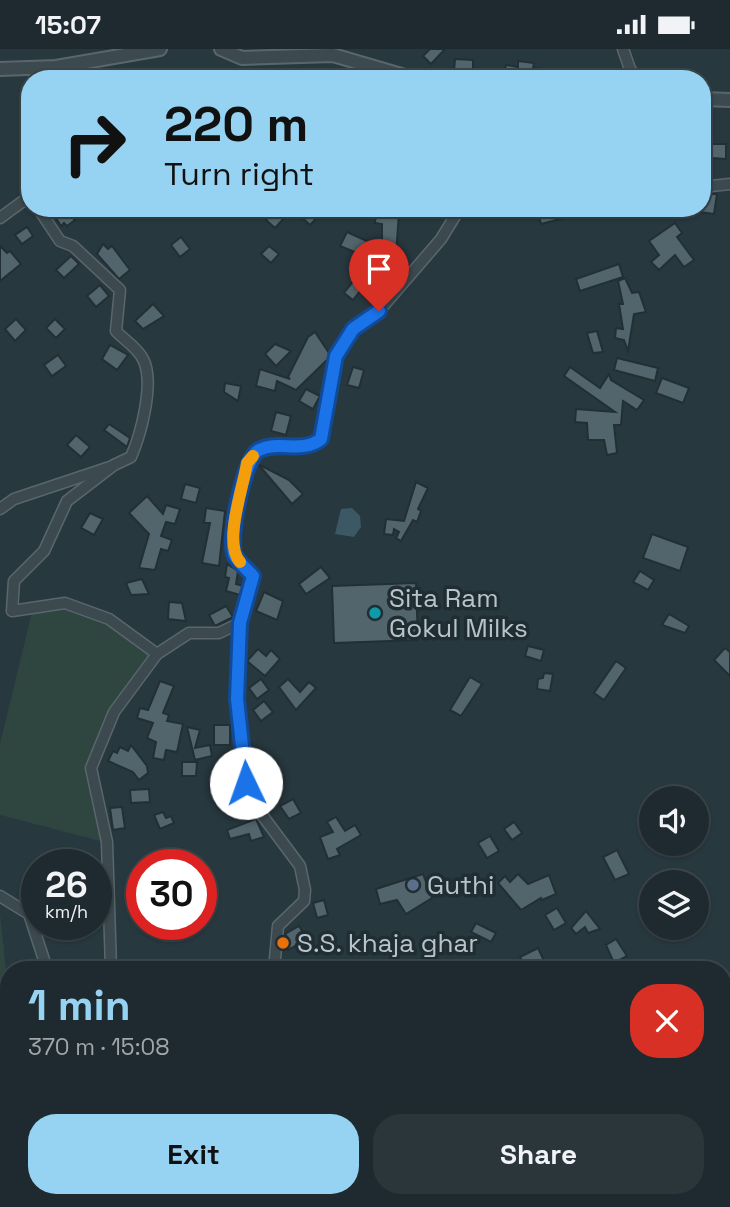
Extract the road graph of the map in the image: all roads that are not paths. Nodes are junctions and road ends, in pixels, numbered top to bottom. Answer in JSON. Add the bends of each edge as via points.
{"nodes":[{"id":1,"x":158,"y":49,"type":"edge"},
{"id":2,"x":221,"y":49,"type":"edge"},
{"id":3,"x":623,"y":49,"type":"edge"},
{"id":4,"x":84,"y":63,"type":"junction"},
{"id":5,"x":0,"y":69,"type":"edge"},
{"id":6,"x":74,"y":70,"type":"edge"},
{"id":7,"x":385,"y":70,"type":"edge"},
{"id":8,"x":631,"y":70,"type":"edge"},
{"id":9,"x":711,"y":99,"type":"edge"},
{"id":10,"x":730,"y":100,"type":"edge"},
{"id":11,"x":730,"y":184,"type":"edge"},
{"id":12,"x":711,"y":186,"type":"edge"},
{"id":13,"x":21,"y":203,"type":"edge"},
{"id":14,"x":44,"y":217,"type":"edge"},
{"id":15,"x":454,"y":217,"type":"edge"},
{"id":16,"x":0,"y":218,"type":"edge"},
{"id":17,"x":114,"y":465,"type":"junction"},
{"id":18,"x":0,"y":509,"type":"edge"},
{"id":19,"x":240,"y":623,"type":"junction"},
{"id":20,"x":157,"y":654,"type":"junction"},
{"id":21,"x":0,"y":896,"type":"edge"},
{"id":22,"x":44,"y":961,"type":"edge"},
{"id":23,"x":111,"y":961,"type":"edge"},
{"id":24,"x":275,"y":961,"type":"edge"}],
"edges":[{"from":1,"to":4,"type":"street"},
{"from":2,"to":7,"type":"street","via":[[242,58],[334,55]]},
{"from":3,"to":8,"type":"street"},
{"from":4,"to":5,"type":"street"},
{"from":4,"to":6,"type":"street"},
{"from":9,"to":10,"type":"street"},
{"from":11,"to":12,"type":"street"},
{"from":13,"to":16,"type":"street"},
{"from":14,"to":17,"type":"street","via":[[60,241],[73,246],[120,291],[116,331],[146,366],[141,433],[131,457]]},
{"from":15,"to":19,"type":"street","via":[[379,311],[353,329],[336,356],[321,439],[314,445],[257,450],[247,463],[231,534],[235,555],[253,576]]},
{"from":17,"to":18,"type":"street","via":[[14,499]]},
{"from":17,"to":20,"type":"street","via":[[67,501],[44,551],[14,582],[12,611],[65,603],[109,619]]},
{"from":19,"to":20,"type":"street","via":[[219,633],[189,633]]},
{"from":19,"to":24,"type":"street","via":[[237,699],[246,783],[262,815],[300,866],[305,890],[304,901],[278,926]]},
{"from":20,"to":23,"type":"street","via":[[114,712],[91,768],[107,842]]},
{"from":21,"to":22,"type":"street","via":[[29,914]]}]}
